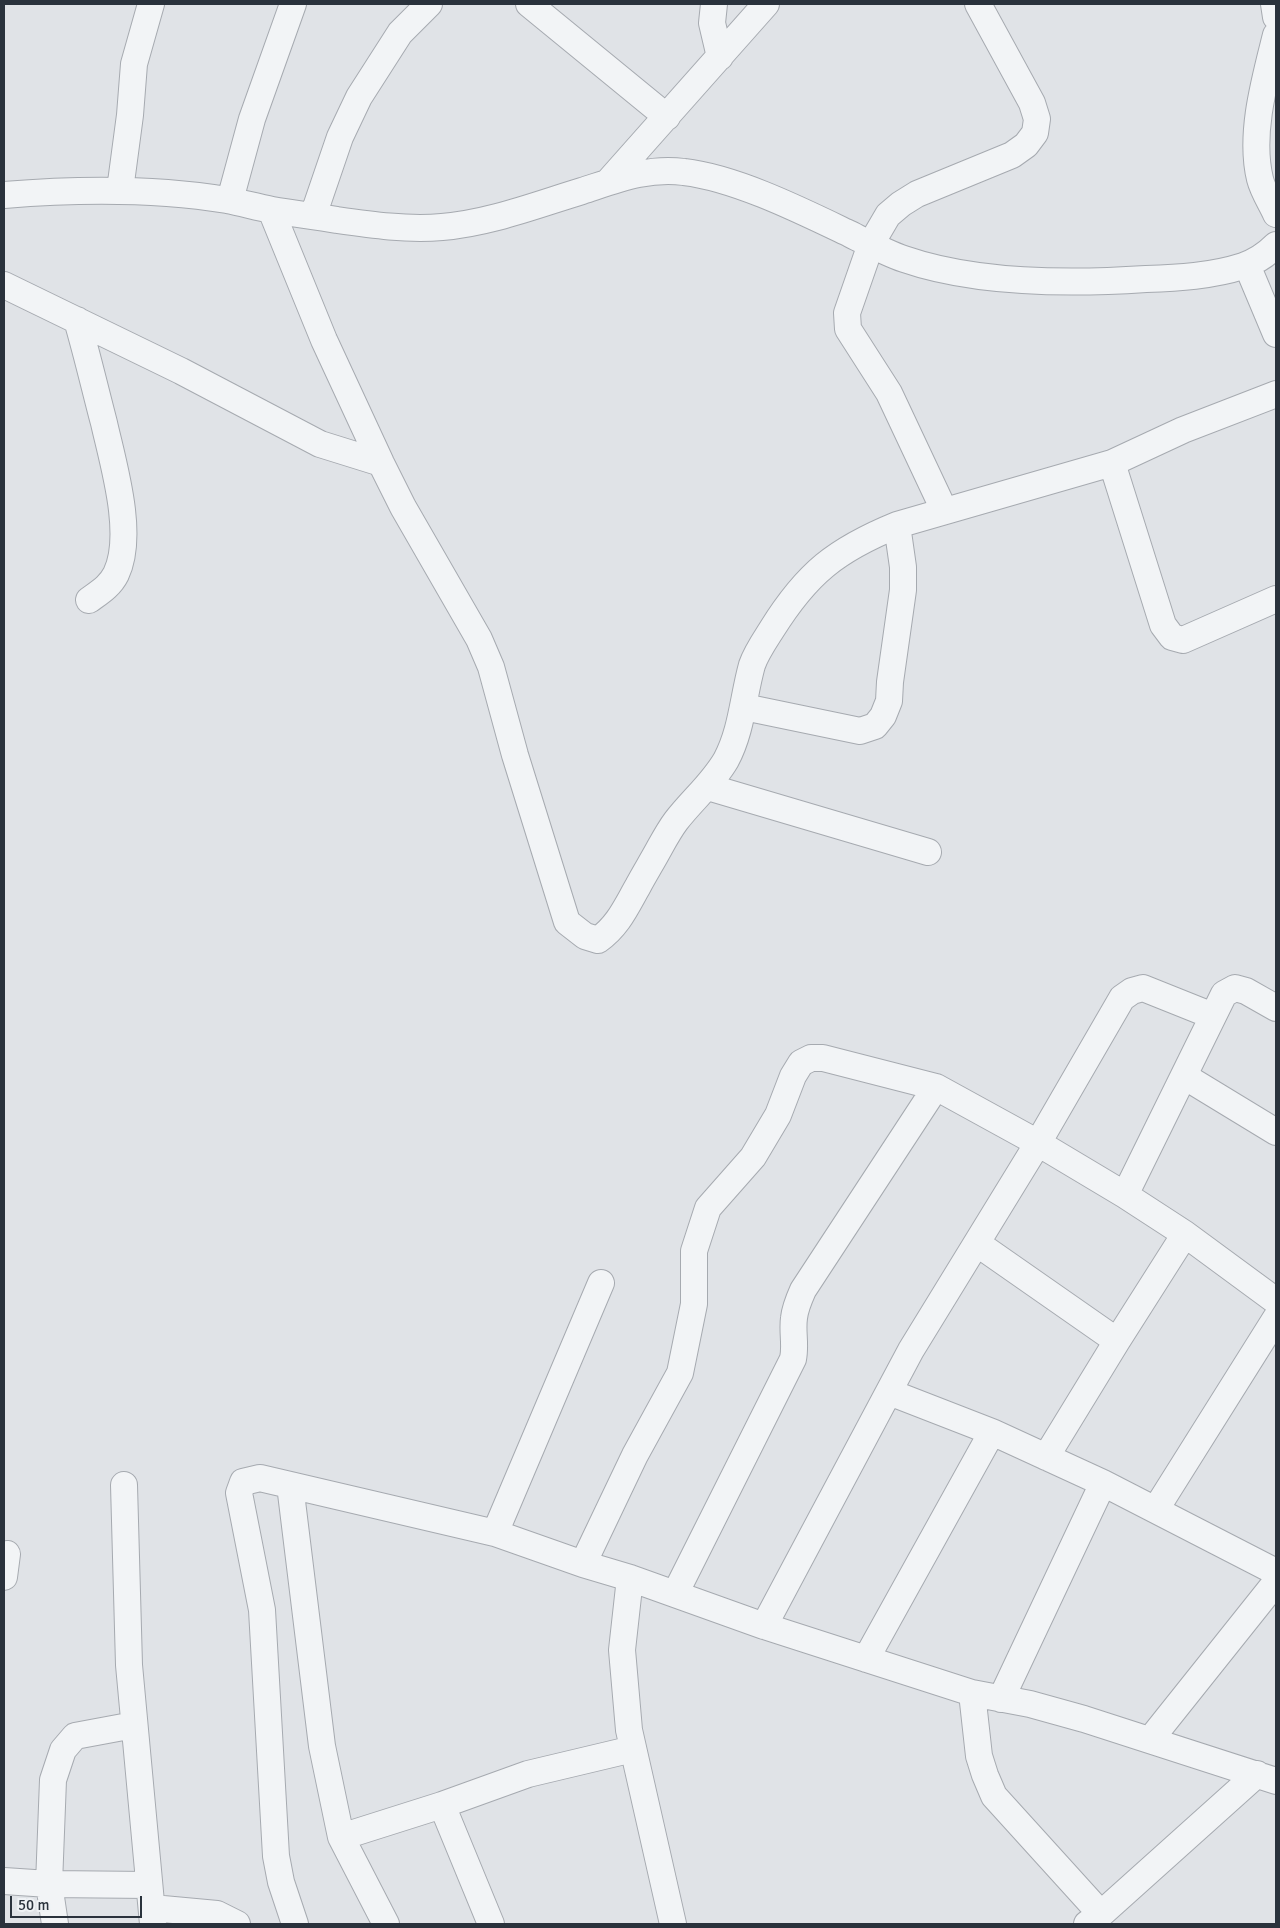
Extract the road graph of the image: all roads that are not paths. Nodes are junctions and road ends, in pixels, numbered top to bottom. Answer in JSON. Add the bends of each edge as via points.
{"nodes":[{"id":1,"x":151,"y":4,"type":"edge"},
{"id":2,"x":293,"y":4,"type":"edge"},
{"id":3,"x":429,"y":4,"type":"edge"},
{"id":4,"x":529,"y":4,"type":"edge"},
{"id":5,"x":714,"y":4,"type":"edge"},
{"id":6,"x":766,"y":4,"type":"edge"},
{"id":7,"x":978,"y":4,"type":"edge"},
{"id":8,"x":1274,"y":4,"type":"edge"},
{"id":9,"x":1276,"y":18,"type":"edge"},
{"id":10,"x":1276,"y":35,"type":"edge"},
{"id":11,"x":720,"y":57,"type":"junction"},
{"id":12,"x":667,"y":117,"type":"junction"},
{"id":13,"x":608,"y":182,"type":"junction"},
{"id":14,"x":120,"y":190,"type":"junction"},
{"id":15,"x":4,"y":195,"type":"edge"},
{"id":16,"x":230,"y":200,"type":"junction"},
{"id":17,"x":271,"y":210,"type":"junction"},
{"id":18,"x":1276,"y":214,"type":"edge"},
{"id":19,"x":313,"y":216,"type":"junction"},
{"id":20,"x":871,"y":244,"type":"junction"},
{"id":21,"x":1276,"y":245,"type":"edge"},
{"id":22,"x":1246,"y":265,"type":"junction"},
{"id":23,"x":4,"y":285,"type":"edge"},
{"id":24,"x":77,"y":320,"type":"junction"},
{"id":25,"x":1276,"y":334,"type":"edge"},
{"id":26,"x":1276,"y":394,"type":"edge"},
{"id":27,"x":381,"y":463,"type":"junction"},
{"id":28,"x":1112,"y":464,"type":"junction"},
{"id":29,"x":944,"y":510,"type":"junction"},
{"id":30,"x":897,"y":525,"type":"junction"},
{"id":31,"x":1276,"y":599,"type":"edge"},
{"id":32,"x":89,"y":600,"type":"dead end"},
{"id":33,"x":744,"y":707,"type":"junction"},
{"id":34,"x":708,"y":787,"type":"junction"},
{"id":35,"x":928,"y":852,"type":"dead end"},
{"id":36,"x":1276,"y":1008,"type":"edge"},
{"id":37,"x":1213,"y":1016,"type":"junction"},
{"id":38,"x":1184,"y":1076,"type":"junction"},
{"id":39,"x":936,"y":1087,"type":"junction"},
{"id":40,"x":1276,"y":1132,"type":"edge"},
{"id":41,"x":1038,"y":1143,"type":"junction"},
{"id":42,"x":1124,"y":1195,"type":"junction"},
{"id":43,"x":1185,"y":1234,"type":"junction"},
{"id":44,"x":978,"y":1244,"type":"junction"},
{"id":45,"x":601,"y":1283,"type":"dead end"},
{"id":46,"x":1276,"y":1301,"type":"edge"},
{"id":47,"x":1276,"y":1318,"type":"edge"},
{"id":48,"x":1117,"y":1341,"type":"junction"},
{"id":49,"x":889,"y":1392,"type":"junction"},
{"id":50,"x":992,"y":1432,"type":"junction"},
{"id":51,"x":1046,"y":1457,"type":"junction"},
{"id":52,"x":1103,"y":1483,"type":"junction"},
{"id":53,"x":124,"y":1485,"type":"dead end"},
{"id":54,"x":290,"y":1485,"type":"junction"},
{"id":55,"x":1156,"y":1509,"type":"junction"},
{"id":56,"x":494,"y":1533,"type":"junction"},
{"id":57,"x":583,"y":1564,"type":"junction"},
{"id":58,"x":1276,"y":1572,"type":"edge"},
{"id":59,"x":630,"y":1578,"type":"junction"},
{"id":60,"x":1276,"y":1582,"type":"edge"},
{"id":61,"x":674,"y":1594,"type":"junction"},
{"id":62,"x":764,"y":1626,"type":"junction"},
{"id":63,"x":866,"y":1659,"type":"junction"},
{"id":64,"x":972,"y":1693,"type":"junction"},
{"id":65,"x":1001,"y":1699,"type":"junction"},
{"id":66,"x":134,"y":1725,"type":"junction"},
{"id":67,"x":1150,"y":1740,"type":"junction"},
{"id":68,"x":633,"y":1749,"type":"junction"},
{"id":69,"x":1266,"y":1777,"type":"edge"},
{"id":70,"x":442,"y":1805,"type":"junction"},
{"id":71,"x":341,"y":1837,"type":"junction"},
{"id":72,"x":4,"y":1881,"type":"edge"},
{"id":73,"x":49,"y":1884,"type":"junction"},
{"id":74,"x":151,"y":1906,"type":"edge"},
{"id":75,"x":1094,"y":1919,"type":"edge"},
{"id":76,"x":55,"y":1924,"type":"edge"},
{"id":77,"x":237,"y":1924,"type":"edge"},
{"id":78,"x":295,"y":1924,"type":"edge"},
{"id":79,"x":386,"y":1924,"type":"edge"},
{"id":80,"x":491,"y":1924,"type":"edge"},
{"id":81,"x":673,"y":1924,"type":"edge"}],
"edges":[{"from":1,"to":14,"type":"street","via":[[134,64]]},
{"from":2,"to":16,"type":"street","via":[[252,119]]},
{"from":3,"to":19,"type":"street","via":[[400,32],[359,97],[340,137]]},
{"from":4,"to":12,"type":"street"},
{"from":5,"to":11,"type":"street","via":[[712,22]]},
{"from":6,"to":11,"type":"street"},
{"from":7,"to":20,"type":"street","via":[[1032,103],[1037,119],[1035,133],[1012,155],[917,194],[901,204],[888,215]]},
{"from":8,"to":9,"type":"street"},
{"from":10,"to":18,"type":"street","via":[[1262,95],[1257,146],[1260,180]]},
{"from":11,"to":12,"type":"street"},
{"from":12,"to":13,"type":"street"},
{"from":13,"to":19,"type":"street","via":[[516,212],[442,227],[389,228]]},
{"from":13,"to":20,"type":"street","via":[[632,174],[665,170],[721,179]]},
{"from":14,"to":15,"type":"street"},
{"from":14,"to":16,"type":"street"},
{"from":16,"to":17,"type":"street"},
{"from":17,"to":19,"type":"street"},
{"from":17,"to":27,"type":"street","via":[[324,340]]},
{"from":20,"to":22,"type":"street","via":[[904,259],[951,271],[1013,279],[1122,281],[1178,278],[1218,273]]},
{"from":20,"to":29,"type":"street","via":[[847,313],[848,329],[889,392]]},
{"from":21,"to":22,"type":"street"},
{"from":22,"to":25,"type":"street"},
{"from":23,"to":24,"type":"street"},
{"from":24,"to":27,"type":"street","via":[[320,444]]},
{"from":24,"to":32,"type":"street","via":[[120,490],[124,535],[116,573],[108,586]]},
{"from":26,"to":28,"type":"street","via":[[1183,430]]},
{"from":27,"to":34,"type":"street","via":[[403,507],[480,638],[567,922],[585,936],[598,940],[610,932],[623,916],[676,821]]},
{"from":28,"to":29,"type":"street"},
{"from":28,"to":31,"type":"street","via":[[1163,625],[1172,637],[1183,640]]},
{"from":29,"to":30,"type":"street"},
{"from":30,"to":33,"type":"street","via":[[841,551],[796,593],[753,663]]},
{"from":30,"to":33,"type":"street","via":[[903,590],[889,701],[875,726],[860,731]]},
{"from":33,"to":34,"type":"street","via":[[727,758]]},
{"from":34,"to":35,"type":"street"},
{"from":36,"to":37,"type":"street","via":[[1235,988],[1224,994]]},
{"from":37,"to":38,"type":"street"},
{"from":37,"to":41,"type":"street","via":[[1143,988],[1122,998]]},
{"from":38,"to":40,"type":"street"},
{"from":38,"to":42,"type":"street"},
{"from":39,"to":41,"type":"street"},
{"from":39,"to":57,"type":"street","via":[[823,1058],[811,1058],[801,1063],[778,1115],[753,1157],[708,1208],[694,1250],[694,1304],[680,1373],[635,1456]]},
{"from":39,"to":61,"type":"street","via":[[803,1290],[794,1318],[796,1346],[793,1359]]},
{"from":41,"to":42,"type":"street"},
{"from":41,"to":44,"type":"street"},
{"from":42,"to":43,"type":"street"},
{"from":43,"to":46,"type":"street"},
{"from":43,"to":48,"type":"street"},
{"from":44,"to":48,"type":"street"},
{"from":44,"to":49,"type":"street","via":[[911,1350]]},
{"from":45,"to":56,"type":"street"},
{"from":47,"to":55,"type":"street"},
{"from":48,"to":51,"type":"street"},
{"from":49,"to":50,"type":"street"},
{"from":49,"to":62,"type":"street"},
{"from":50,"to":51,"type":"street"},
{"from":50,"to":63,"type":"street"},
{"from":51,"to":52,"type":"street"},
{"from":52,"to":55,"type":"street"},
{"from":52,"to":65,"type":"street"},
{"from":53,"to":66,"type":"street"},
{"from":54,"to":56,"type":"street"},
{"from":54,"to":71,"type":"street","via":[[322,1746]]},
{"from":54,"to":78,"type":"street","via":[[250,1479],[243,1482],[239,1493],[262,1610],[276,1856]]},
{"from":55,"to":58,"type":"street"},
{"from":56,"to":57,"type":"street"},
{"from":57,"to":59,"type":"street"},
{"from":59,"to":61,"type":"street"},
{"from":59,"to":68,"type":"street","via":[[622,1650]]},
{"from":60,"to":67,"type":"street"},
{"from":61,"to":62,"type":"street"},
{"from":62,"to":63,"type":"street"},
{"from":63,"to":64,"type":"street"},
{"from":64,"to":65,"type":"street"},
{"from":64,"to":75,"type":"street","via":[[979,1756],[994,1796]]},
{"from":65,"to":67,"type":"street","via":[[1030,1704]]},
{"from":66,"to":73,"type":"street","via":[[74,1736],[63,1750],[53,1780]]},
{"from":66,"to":74,"type":"street"},
{"from":67,"to":69,"type":"street"},
{"from":68,"to":70,"type":"street","via":[[528,1774]]},
{"from":68,"to":81,"type":"street"},
{"from":69,"to":75,"type":"street"},
{"from":70,"to":71,"type":"street"},
{"from":70,"to":80,"type":"street"},
{"from":71,"to":79,"type":"street"},
{"from":72,"to":73,"type":"street"},
{"from":73,"to":74,"type":"street"},
{"from":73,"to":76,"type":"street"},
{"from":74,"to":77,"type":"street","via":[[217,1914]]}]}
